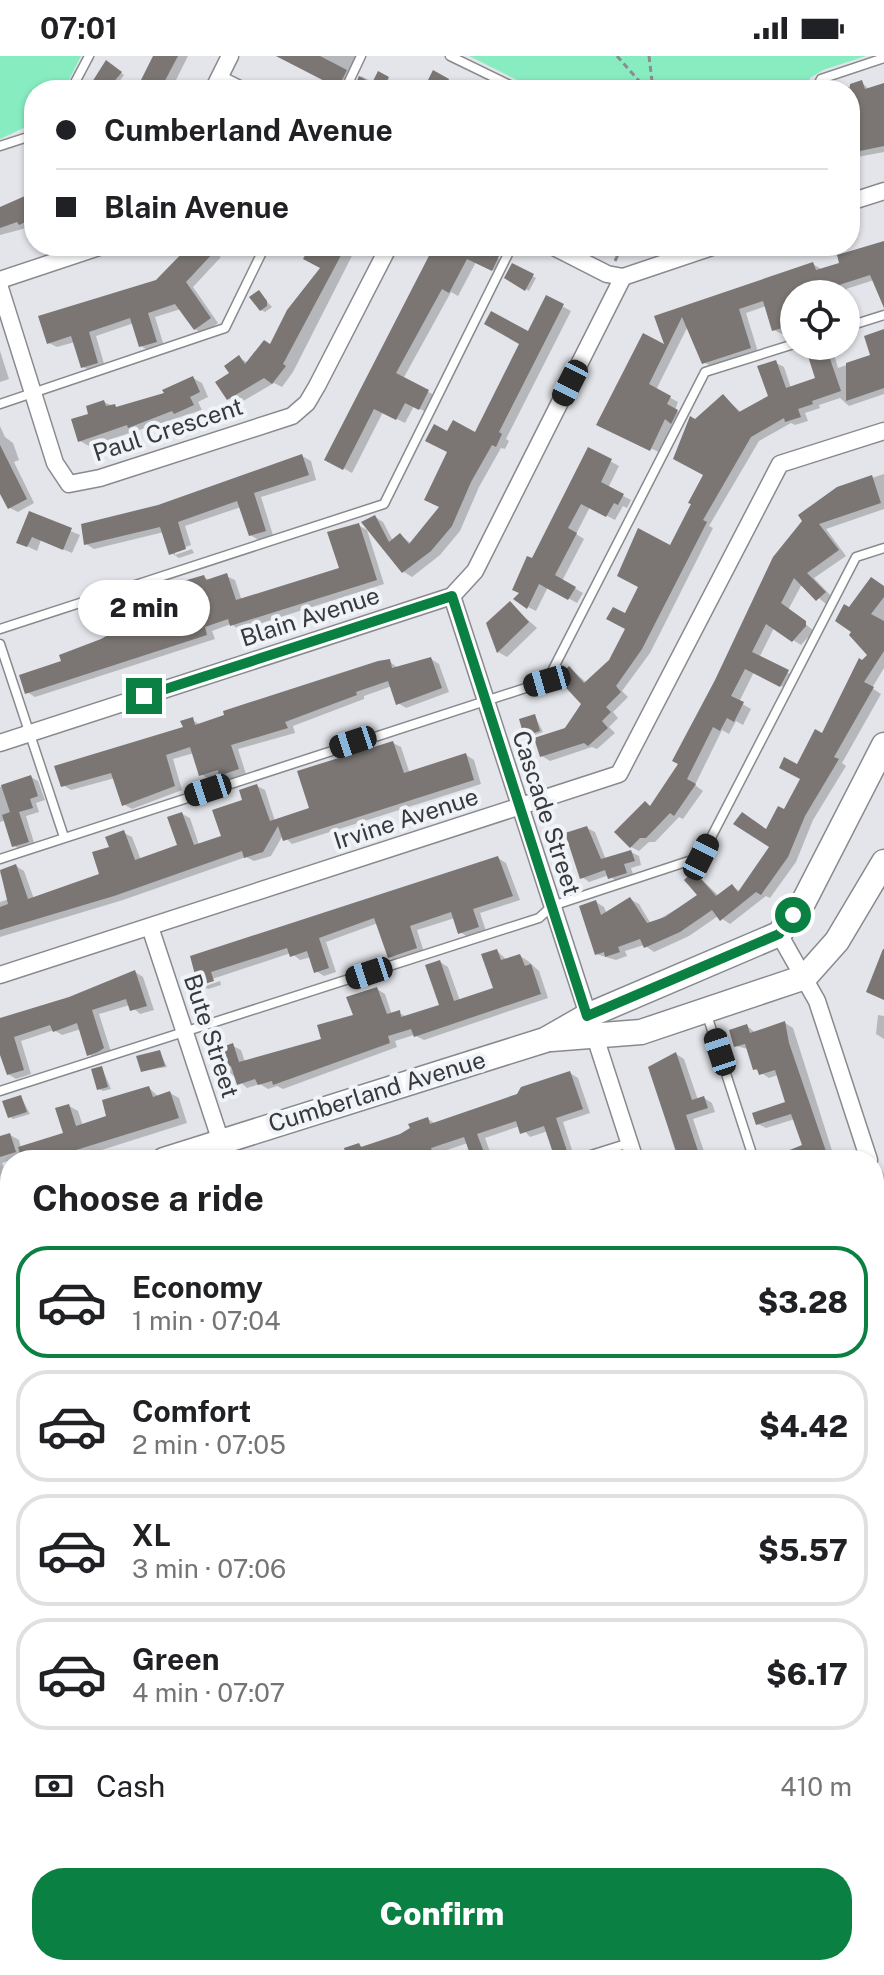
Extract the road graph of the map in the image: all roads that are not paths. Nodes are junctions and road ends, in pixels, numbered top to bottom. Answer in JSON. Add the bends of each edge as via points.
{"nodes":[{"id":1,"x":89,"y":56,"type":"edge"},
{"id":2,"x":230,"y":56,"type":"edge"},
{"id":3,"x":361,"y":56,"type":"edge"},
{"id":4,"x":450,"y":56,"type":"edge"},
{"id":5,"x":884,"y":58,"type":"edge"},
{"id":6,"x":76,"y":80,"type":"edge"},
{"id":7,"x":218,"y":80,"type":"edge"},
{"id":8,"x":350,"y":80,"type":"edge"},
{"id":9,"x":499,"y":80,"type":"edge"},
{"id":10,"x":821,"y":80,"type":"edge"},
{"id":11,"x":24,"y":138,"type":"edge"},
{"id":12,"x":0,"y":146,"type":"edge"},
{"id":13,"x":884,"y":191,"type":"edge"},
{"id":14,"x":860,"y":199,"type":"edge"},
{"id":15,"x":72,"y":256,"type":"edge"},
{"id":16,"x":260,"y":256,"type":"edge"},
{"id":17,"x":384,"y":256,"type":"edge"},
{"id":18,"x":507,"y":256,"type":"edge"},
{"id":19,"x":572,"y":256,"type":"edge"},
{"id":20,"x":685,"y":256,"type":"edge"},
{"id":21,"x":623,"y":277,"type":"junction"},
{"id":22,"x":0,"y":280,"type":"edge"},
{"id":23,"x":0,"y":288,"type":"edge"},
{"id":24,"x":884,"y":315,"type":"edge"},
{"id":25,"x":860,"y":323,"type":"edge"},
{"id":26,"x":780,"y":348,"type":"edge"},
{"id":27,"x":33,"y":392,"type":"junction"},
{"id":28,"x":0,"y":404,"type":"edge"},
{"id":29,"x":884,"y":431,"type":"edge"},
{"id":30,"x":884,"y":548,"type":"edge"},
{"id":31,"x":452,"y":596,"type":"junction"},
{"id":32,"x":0,"y":629,"type":"edge"},
{"id":33,"x":0,"y":644,"type":"edge"},
{"id":34,"x":484,"y":700,"type":"junction"},
{"id":35,"x":30,"y":733,"type":"junction"},
{"id":36,"x":0,"y":743,"type":"edge"},
{"id":37,"x":884,"y":745,"type":"edge"},
{"id":38,"x":519,"y":807,"type":"junction"},
{"id":39,"x":64,"y":837,"type":"junction"},
{"id":40,"x":0,"y":859,"type":"edge"},
{"id":41,"x":884,"y":862,"type":"edge"},
{"id":42,"x":552,"y":906,"type":"junction"},
{"id":43,"x":150,"y":927,"type":"junction"},
{"id":44,"x":779,"y":934,"type":"junction"},
{"id":45,"x":0,"y":975,"type":"edge"},
{"id":46,"x":805,"y":977,"type":"junction"},
{"id":47,"x":706,"y":1011,"type":"junction"},
{"id":48,"x":591,"y":1027,"type":"junction"},
{"id":49,"x":184,"y":1034,"type":"junction"},
{"id":50,"x":0,"y":1091,"type":"edge"},
{"id":51,"x":630,"y":1143,"type":"junction"},
{"id":52,"x":224,"y":1150,"type":"edge"},
{"id":53,"x":227,"y":1150,"type":"edge"},
{"id":54,"x":607,"y":1150,"type":"edge"},
{"id":55,"x":632,"y":1150,"type":"edge"},
{"id":56,"x":751,"y":1150,"type":"edge"},
{"id":57,"x":866,"y":1150,"type":"edge"}],
"edges":[{"from":1,"to":6,"type":"lane"},
{"from":2,"to":7,"type":"street"},
{"from":3,"to":8,"type":"lane"},
{"from":4,"to":9,"type":"lane"},
{"from":5,"to":10,"type":"lane"},
{"from":11,"to":12,"type":"lane"},
{"from":13,"to":14,"type":"street"},
{"from":15,"to":22,"type":"street"},
{"from":16,"to":27,"type":"lane","via":[[225,328]]},
{"from":17,"to":27,"type":"street","name":"Paul Crescent","via":[[317,386],[292,416],[69,484],[55,463]]},
{"from":18,"to":32,"type":"lane","via":[[384,504]]},
{"from":19,"to":21,"type":"street"},
{"from":20,"to":21,"type":"street"},
{"from":21,"to":31,"type":"street","via":[[475,571]]},
{"from":23,"to":27,"type":"street","name":"Paul Crescent"},
{"from":24,"to":25,"type":"lane"},
{"from":26,"to":34,"type":"lane","via":[[705,372],[547,681]]},
{"from":27,"to":28,"type":"lane"},
{"from":29,"to":38,"type":"street","name":"Irvine Avenue","via":[[780,464],[619,774]]},
{"from":30,"to":42,"type":"lane","via":[[856,557],[701,857]]},
{"from":31,"to":34,"type":"street","name":"Cascade Street"},
{"from":31,"to":35,"type":"street","name":"Blain Avenue"},
{"from":33,"to":35,"type":"lane"},
{"from":34,"to":38,"type":"street","name":"Cascade Street"},
{"from":34,"to":39,"type":"lane"},
{"from":35,"to":36,"type":"street","name":"Blain Avenue"},
{"from":35,"to":39,"type":"lane"},
{"from":37,"to":44,"type":"street","name":"Cumberland Avenue","via":[[804,901]]},
{"from":38,"to":42,"type":"street","name":"Cascade Street"},
{"from":38,"to":43,"type":"street","name":"Irvine Avenue"},
{"from":39,"to":40,"type":"lane"},
{"from":41,"to":46,"type":"street","name":"Cumberland Avenue","via":[[837,941]]},
{"from":42,"to":48,"type":"street","name":"Cascade Street"},
{"from":42,"to":49,"type":"lane","via":[[539,918]]},
{"from":43,"to":45,"type":"street","name":"Irvine Avenue"},
{"from":43,"to":49,"type":"street","name":"Bute Street"},
{"from":44,"to":46,"type":"street"},
{"from":44,"to":48,"type":"street","name":"Cumberland Avenue"},
{"from":46,"to":47,"type":"street","name":"Cumberland Avenue"},
{"from":46,"to":57,"type":"street"},
{"from":47,"to":48,"type":"street","name":"Cumberland Avenue","via":[[641,1032]]},
{"from":47,"to":56,"type":"lane"},
{"from":48,"to":51,"type":"street","name":"Cascade Street"},
{"from":48,"to":53,"type":"street","name":"Cumberland Avenue"},
{"from":49,"to":50,"type":"lane"},
{"from":49,"to":52,"type":"street","name":"Bute Street"},
{"from":51,"to":54,"type":"lane"},
{"from":51,"to":55,"type":"street","name":"Cascade Street"}]}
